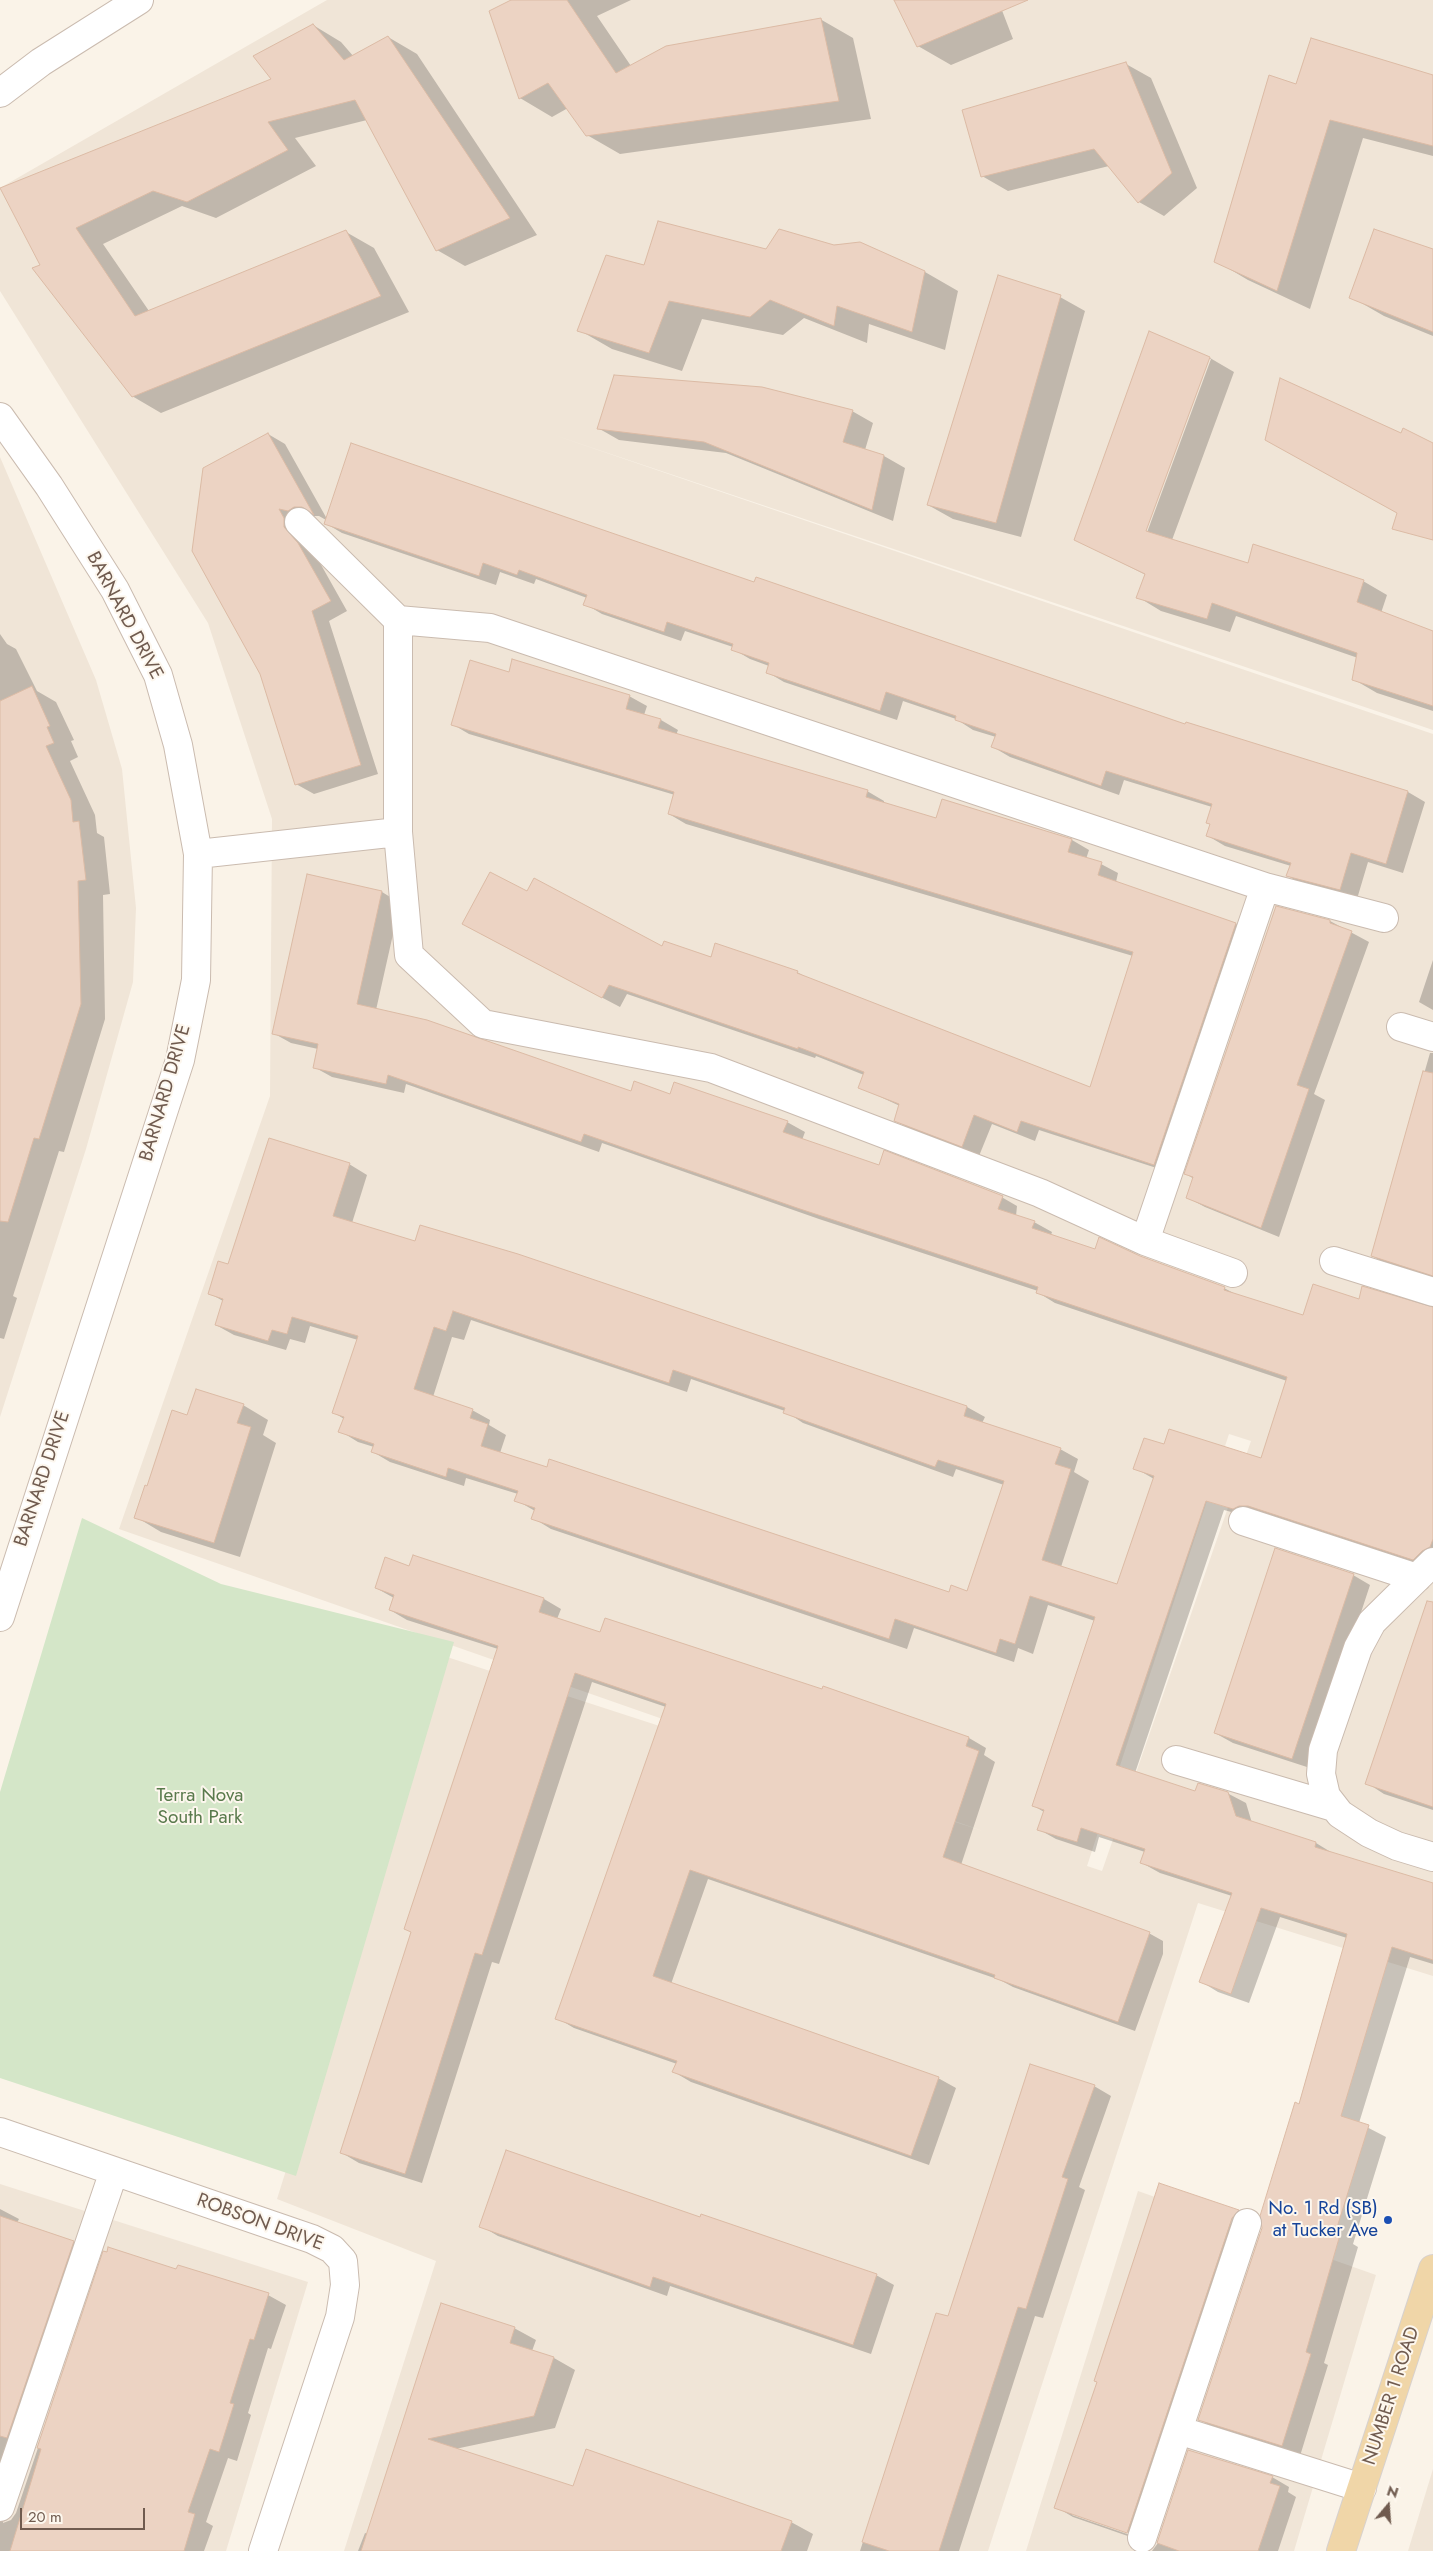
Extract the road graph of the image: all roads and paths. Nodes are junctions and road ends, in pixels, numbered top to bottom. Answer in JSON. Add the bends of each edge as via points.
{"nodes":[{"id":1,"x":139,"y":0,"type":"edge"},
{"id":2,"x":0,"y":93,"type":"edge"},
{"id":3,"x":0,"y":417,"type":"edge"},
{"id":4,"x":299,"y":522,"type":"dead end"},
{"id":5,"x":398,"y":620,"type":"junction"},
{"id":6,"x":398,"y":832,"type":"junction"},
{"id":7,"x":198,"y":854,"type":"junction"},
{"id":8,"x":1265,"y":887,"type":"junction"},
{"id":9,"x":1384,"y":918,"type":"dead end"},
{"id":10,"x":1401,"y":1027,"type":"dead end"},
{"id":11,"x":1433,"y":1037,"type":"edge"},
{"id":12,"x":1145,"y":1241,"type":"junction"},
{"id":13,"x":1334,"y":1261,"type":"dead end"},
{"id":14,"x":1233,"y":1273,"type":"dead end"},
{"id":15,"x":1433,"y":1292,"type":"edge"},
{"id":16,"x":1243,"y":1521,"type":"dead end"},
{"id":17,"x":1425,"y":1570,"type":"edge"},
{"id":18,"x":0,"y":1617,"type":"edge"},
{"id":19,"x":1176,"y":1760,"type":"dead end"},
{"id":20,"x":1334,"y":1807,"type":"junction"},
{"id":21,"x":1433,"y":1857,"type":"edge"},
{"id":22,"x":0,"y":2132,"type":"edge"},
{"id":23,"x":114,"y":2171,"type":"junction"},
{"id":24,"x":1247,"y":2223,"type":"dead end"},
{"id":25,"x":1433,"y":2269,"type":"edge"},
{"id":26,"x":1178,"y":2430,"type":"junction"},
{"id":27,"x":1362,"y":2488,"type":"junction"},
{"id":28,"x":0,"y":2507,"type":"edge"},
{"id":29,"x":1142,"y":2538,"type":"dead end"},
{"id":30,"x":263,"y":2551,"type":"edge"},
{"id":31,"x":1341,"y":2551,"type":"edge"}],
"edges":[{"from":1,"to":2,"type":"street","via":[[41,62]]},
{"from":3,"to":7,"type":"street","name":"BARNARD DRIVE","via":[[49,486],[115,590],[158,675],[178,745]]},
{"from":4,"to":5,"type":"street"},
{"from":5,"to":6,"type":"street"},
{"from":5,"to":8,"type":"street","via":[[490,628]]},
{"from":6,"to":7,"type":"street"},
{"from":6,"to":12,"type":"street","via":[[409,955],[483,1024],[710,1068],[1040,1192]]},
{"from":7,"to":18,"type":"street","name":"BARNARD DRIVE","via":[[196,980],[180,1060]]},
{"from":8,"to":9,"type":"street"},
{"from":8,"to":12,"type":"street"},
{"from":10,"to":11,"type":"street"},
{"from":12,"to":14,"type":"street"},
{"from":13,"to":15,"type":"street"},
{"from":16,"to":17,"type":"street"},
{"from":17,"to":20,"type":"street","via":[[1372,1622],[1358,1648],[1323,1750],[1321,1774],[1326,1796]]},
{"from":19,"to":20,"type":"street"},
{"from":20,"to":21,"type":"street","via":[[1369,1833]]},
{"from":22,"to":23,"type":"street","name":"ROBSON DRIVE"},
{"from":23,"to":28,"type":"street"},
{"from":23,"to":30,"type":"street","name":"ROBSON DRIVE","via":[[312,2239],[332,2249],[344,2261],[346,2285],[340,2317]]},
{"from":24,"to":26,"type":"street"},
{"from":25,"to":27,"type":"main road","name":"NUMBER 1 ROAD"},
{"from":26,"to":27,"type":"street"},
{"from":26,"to":29,"type":"street"},
{"from":27,"to":31,"type":"main road","name":"NUMBER 1 ROAD"}]}
